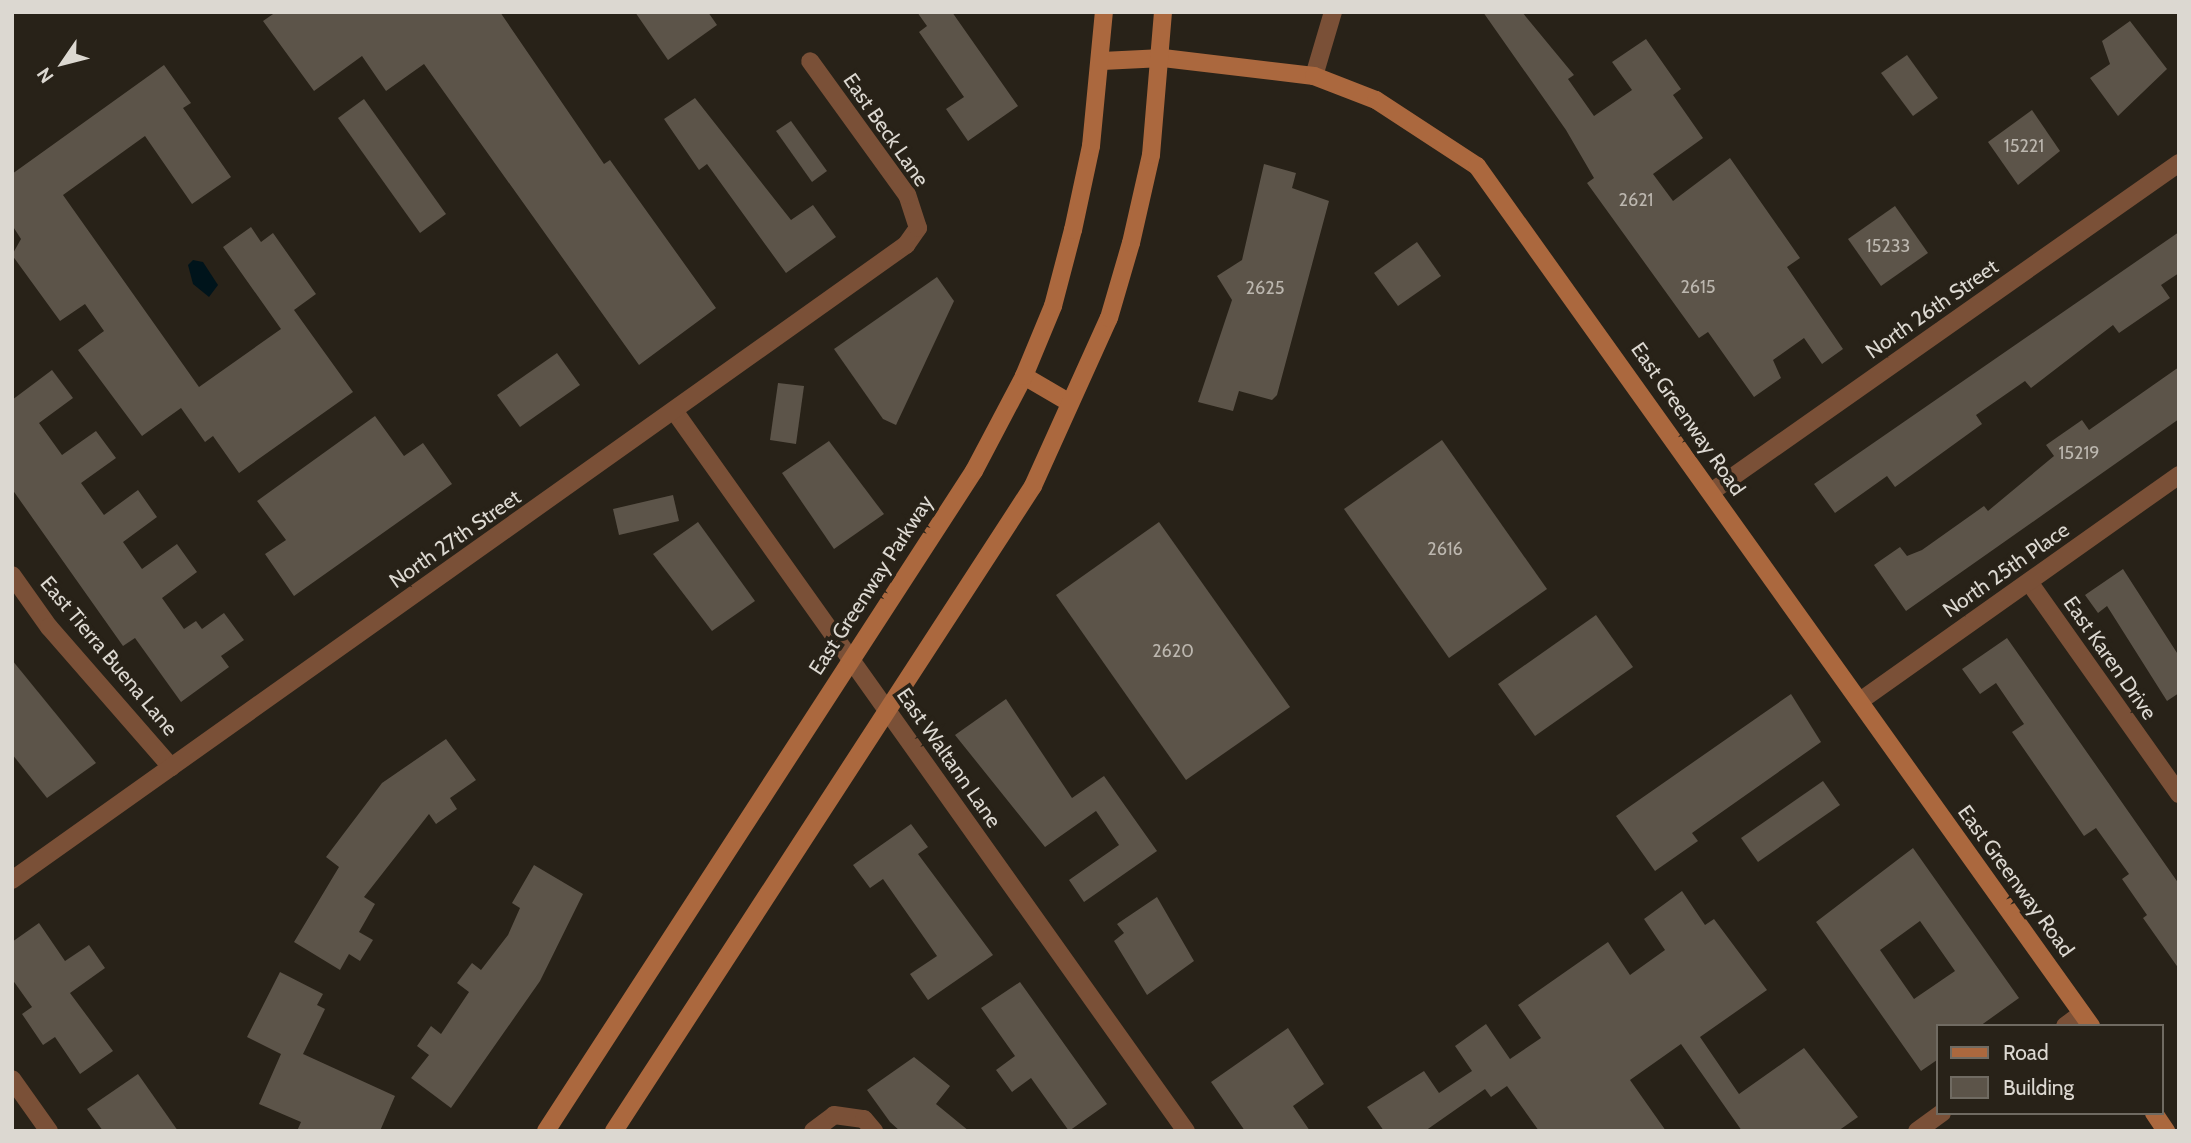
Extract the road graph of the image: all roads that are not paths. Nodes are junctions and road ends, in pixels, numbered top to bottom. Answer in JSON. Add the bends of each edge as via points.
{"nodes":[{"id":1,"x":1104,"y":12,"type":"edge"},
{"id":2,"x":1163,"y":12,"type":"edge"},
{"id":3,"x":1333,"y":12,"type":"edge"},
{"id":4,"x":1163,"y":58,"type":"junction"},
{"id":5,"x":810,"y":61,"type":"dead end"},
{"id":6,"x":1102,"y":61,"type":"junction"},
{"id":7,"x":1314,"y":76,"type":"junction"},
{"id":8,"x":2179,"y":163,"type":"edge"},
{"id":9,"x":918,"y":228,"type":"joint"},
{"id":10,"x":1024,"y":376,"type":"junction"},
{"id":11,"x":1070,"y":403,"type":"junction"},
{"id":12,"x":675,"y":412,"type":"junction"},
{"id":13,"x":2179,"y":475,"type":"edge"},
{"id":14,"x":1711,"y":492,"type":"junction"},
{"id":15,"x":12,"y":575,"type":"edge"},
{"id":16,"x":2029,"y":582,"type":"junction"},
{"id":17,"x":850,"y":657,"type":"junction"},
{"id":18,"x":1860,"y":701,"type":"junction"},
{"id":19,"x":887,"y":711,"type":"junction"},
{"id":20,"x":172,"y":767,"type":"junction"},
{"id":21,"x":2179,"y":794,"type":"edge"},
{"id":22,"x":12,"y":880,"type":"edge"},
{"id":23,"x":2087,"y":1019,"type":"edge"},
{"id":24,"x":12,"y":1079,"type":"edge"},
{"id":25,"x":1939,"y":1115,"type":"edge"},
{"id":26,"x":2155,"y":1115,"type":"edge"},
{"id":27,"x":49,"y":1131,"type":"edge"},
{"id":28,"x":546,"y":1131,"type":"edge"},
{"id":29,"x":614,"y":1131,"type":"edge"},
{"id":30,"x":813,"y":1131,"type":"edge"},
{"id":31,"x":874,"y":1131,"type":"edge"},
{"id":32,"x":1186,"y":1131,"type":"edge"},
{"id":33,"x":1917,"y":1131,"type":"edge"},
{"id":34,"x":2166,"y":1131,"type":"edge"}],
"edges":[{"from":1,"to":6,"type":"main road","name":"East Greenway Parkway"},
{"from":2,"to":4,"type":"main road"},
{"from":3,"to":7,"type":"street"},
{"from":4,"to":6,"type":"main road","name":"East Greenway Road"},
{"from":4,"to":7,"type":"main road","name":"East Greenway Road"},
{"from":4,"to":11,"type":"main road","via":[[1131,243],[1109,318]]},
{"from":5,"to":9,"type":"street","name":"East Beck Lane","via":[[907,194]]},
{"from":6,"to":10,"type":"main road","name":"East Greenway Parkway","via":[[1073,230],[1053,306]]},
{"from":7,"to":14,"type":"main road","name":"East Greenway Road","via":[[1376,100],[1477,166]]},
{"from":8,"to":14,"type":"street","name":"North 26th Street"},
{"from":9,"to":12,"type":"street","name":"North 27th Street","via":[[906,245]]},
{"from":10,"to":11,"type":"main road"},
{"from":10,"to":17,"type":"main road","name":"East Greenway Parkway","via":[[974,471]]},
{"from":11,"to":19,"type":"main road","via":[[1033,486]]},
{"from":12,"to":17,"type":"street","name":"East Waltann Lane"},
{"from":12,"to":20,"type":"street","name":"North 27th Street"},
{"from":13,"to":16,"type":"street","name":"North 25th Place"},
{"from":14,"to":18,"type":"main road","name":"East Greenway Road"},
{"from":15,"to":20,"type":"street","name":"East Tierra Buena Lane","via":[[48,627]]},
{"from":16,"to":18,"type":"street","name":"North 25th Place"},
{"from":16,"to":21,"type":"street","name":"East Karen Drive"},
{"from":17,"to":19,"type":"street","name":"East Waltann Lane"},
{"from":17,"to":28,"type":"main road","name":"East Greenway Parkway"},
{"from":18,"to":23,"type":"main road","name":"East Greenway Road"},
{"from":19,"to":29,"type":"main road"},
{"from":19,"to":32,"type":"street","name":"East Waltann Lane"},
{"from":20,"to":22,"type":"street","name":"North 27th Street"},
{"from":24,"to":27,"type":"street"},
{"from":25,"to":33,"type":"street"},
{"from":26,"to":34,"type":"main road"},
{"from":30,"to":31,"type":"street","via":[[834,1115],[864,1119]]}]}
